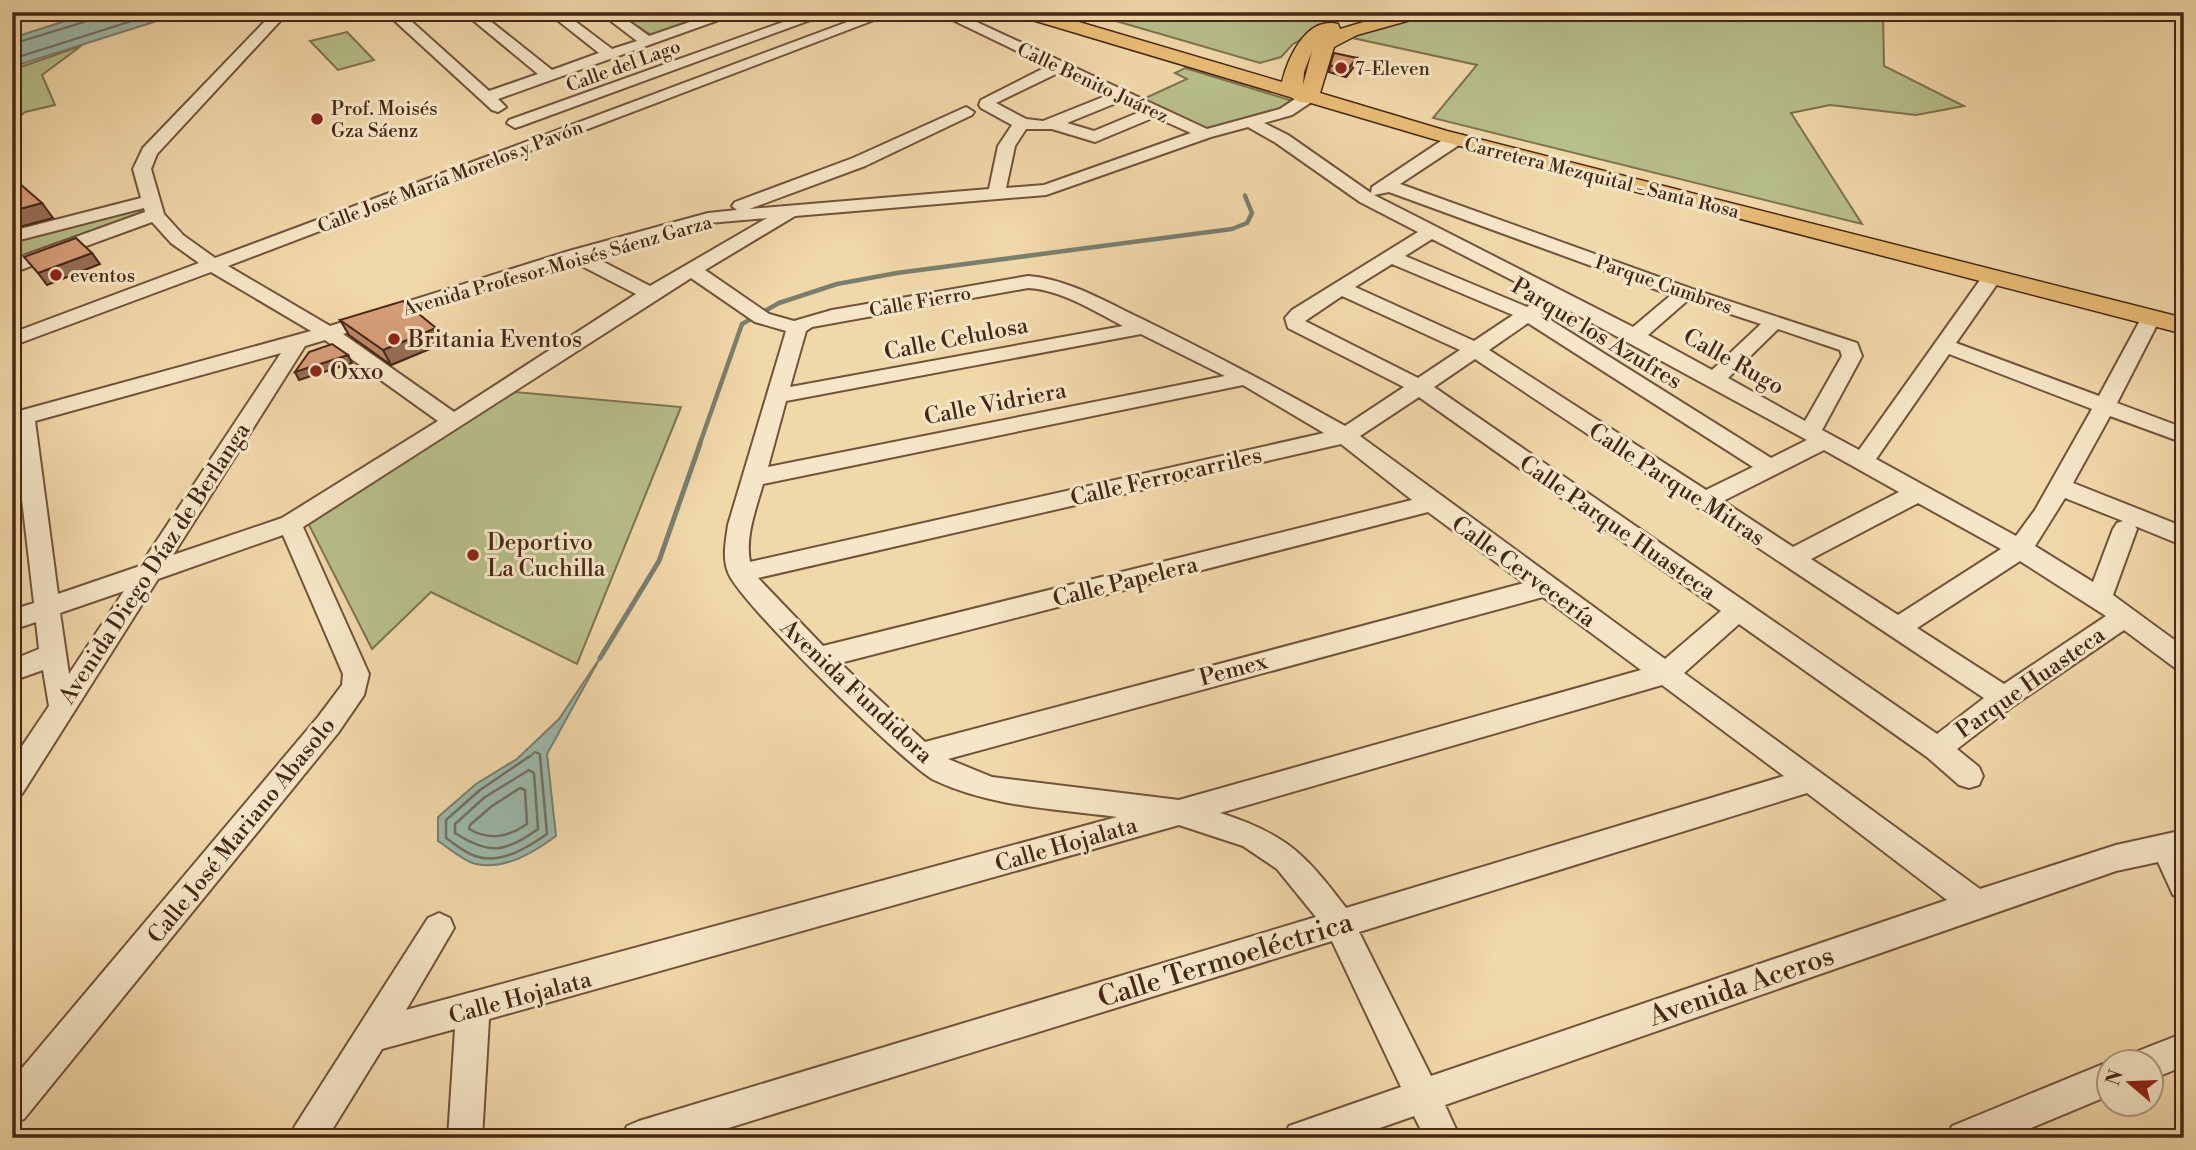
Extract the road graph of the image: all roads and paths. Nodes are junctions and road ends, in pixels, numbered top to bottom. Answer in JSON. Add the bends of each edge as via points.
{"nodes":[{"id":1,"x":392,"y":12,"type":"edge"},
{"id":2,"x":470,"y":12,"type":"edge"},
{"id":3,"x":587,"y":12,"type":"edge"},
{"id":4,"x":606,"y":12,"type":"edge"},
{"id":5,"x":734,"y":12,"type":"edge"},
{"id":6,"x":888,"y":12,"type":"edge"},
{"id":7,"x":943,"y":12,"type":"edge"},
{"id":8,"x":1025,"y":12,"type":"edge"},
{"id":9,"x":1065,"y":12,"type":"edge"},
{"id":10,"x":1386,"y":12,"type":"edge"},
{"id":11,"x":1419,"y":12,"type":"edge"},
{"id":12,"x":824,"y":13,"type":"edge"},
{"id":13,"x":560,"y":16,"type":"edge"},
{"id":14,"x":275,"y":19,"type":"dead end"},
{"id":15,"x":648,"y":42,"type":"junction"},
{"id":16,"x":1299,"y":53,"type":"junction"},
{"id":17,"x":611,"y":55,"type":"junction"},
{"id":18,"x":1061,"y":66,"type":"junction"},
{"id":19,"x":1255,"y":68,"type":"junction"},
{"id":20,"x":551,"y":76,"type":"junction"},
{"id":21,"x":1303,"y":91,"type":"junction"},
{"id":22,"x":1121,"y":95,"type":"junction"},
{"id":23,"x":487,"y":97,"type":"junction"},
{"id":24,"x":966,"y":111,"type":"dead end"},
{"id":25,"x":1155,"y":111,"type":"junction"},
{"id":26,"x":1250,"y":121,"type":"junction"},
{"id":27,"x":1022,"y":124,"type":"junction"},
{"id":28,"x":1055,"y":124,"type":"junction"},
{"id":29,"x":1205,"y":134,"type":"junction"},
{"id":30,"x":1448,"y":137,"type":"junction"},
{"id":31,"x":1421,"y":154,"type":"junction"},
{"id":32,"x":1387,"y":186,"type":"junction"},
{"id":33,"x":997,"y":194,"type":"junction"},
{"id":34,"x":1359,"y":195,"type":"junction"},
{"id":35,"x":153,"y":208,"type":"junction"},
{"id":36,"x":795,"y":210,"type":"junction"},
{"id":37,"x":708,"y":218,"type":"junction"},
{"id":38,"x":1431,"y":232,"type":"junction"},
{"id":39,"x":12,"y":237,"type":"edge"},
{"id":40,"x":576,"y":255,"type":"junction"},
{"id":41,"x":1391,"y":257,"type":"junction"},
{"id":42,"x":213,"y":265,"type":"junction"},
{"id":43,"x":12,"y":267,"type":"edge"},
{"id":44,"x":691,"y":269,"type":"junction"},
{"id":45,"x":1993,"y":277,"type":"junction"},
{"id":46,"x":1044,"y":283,"type":"joint"},
{"id":47,"x":1341,"y":288,"type":"junction"},
{"id":48,"x":1685,"y":293,"type":"junction"},
{"id":49,"x":650,"y":294,"type":"junction"},
{"id":50,"x":1556,"y":296,"type":"junction"},
{"id":51,"x":2184,"y":312,"type":"edge"},
{"id":52,"x":1527,"y":314,"type":"junction"},
{"id":53,"x":2151,"y":317,"type":"junction"},
{"id":54,"x":1775,"y":321,"type":"junction"},
{"id":55,"x":2184,"y":326,"type":"edge"},
{"id":56,"x":797,"y":328,"type":"junction"},
{"id":57,"x":1143,"y":328,"type":"junction"},
{"id":58,"x":328,"y":333,"type":"junction"},
{"id":59,"x":1635,"y":336,"type":"junction"},
{"id":60,"x":12,"y":340,"type":"edge"},
{"id":61,"x":298,"y":342,"type":"junction"},
{"id":62,"x":1944,"y":345,"type":"junction"},
{"id":63,"x":1476,"y":350,"type":"junction"},
{"id":64,"x":1246,"y":378,"type":"junction"},
{"id":65,"x":1714,"y":380,"type":"junction"},
{"id":66,"x":1420,"y":387,"type":"junction"},
{"id":67,"x":778,"y":396,"type":"junction"},
{"id":68,"x":2106,"y":404,"type":"junction"},
{"id":69,"x":18,"y":418,"type":"edge"},
{"id":70,"x":452,"y":421,"type":"junction"},
{"id":71,"x":1345,"y":436,"type":"junction"},
{"id":72,"x":2184,"y":436,"type":"edge"},
{"id":73,"x":1817,"y":437,"type":"junction"},
{"id":74,"x":1863,"y":461,"type":"junction"},
{"id":75,"x":1769,"y":467,"type":"junction"},
{"id":76,"x":754,"y":478,"type":"junction"},
{"id":77,"x":2059,"y":486,"type":"junction"},
{"id":78,"x":1917,"y":493,"type":"junction"},
{"id":79,"x":1704,"y":501,"type":"junction"},
{"id":80,"x":1432,"y":503,"type":"junction"},
{"id":81,"x":290,"y":524,"type":"junction"},
{"id":82,"x":2125,"y":528,"type":"dead end"},
{"id":83,"x":2184,"y":537,"type":"edge"},
{"id":84,"x":2020,"y":549,"type":"junction"},
{"id":85,"x":1791,"y":559,"type":"junction"},
{"id":86,"x":148,"y":573,"type":"junction"},
{"id":87,"x":740,"y":573,"type":"junction"},
{"id":88,"x":1546,"y":587,"type":"junction"},
{"id":89,"x":2099,"y":598,"type":"junction"},
{"id":90,"x":48,"y":606,"type":"junction"},
{"id":91,"x":1737,"y":611,"type":"junction"},
{"id":92,"x":2125,"y":616,"type":"junction"},
{"id":93,"x":12,"y":620,"type":"edge"},
{"id":94,"x":1897,"y":628,"type":"junction"},
{"id":95,"x":53,"y":655,"type":"junction"},
{"id":96,"x":818,"y":658,"type":"junction"},
{"id":97,"x":2184,"y":661,"type":"edge"},
{"id":98,"x":12,"y":671,"type":"edge"},
{"id":99,"x":1665,"y":674,"type":"junction"},
{"id":100,"x":2004,"y":698,"type":"junction"},
{"id":101,"x":62,"y":706,"type":"junction"},
{"id":102,"x":1937,"y":749,"type":"junction"},
{"id":103,"x":920,"y":755,"type":"junction"},
{"id":104,"x":1969,"y":776,"type":"dead end"},
{"id":105,"x":1811,"y":780,"type":"junction"},
{"id":106,"x":12,"y":785,"type":"edge"},
{"id":107,"x":1178,"y":812,"type":"junction"},
{"id":108,"x":2175,"y":845,"type":"edge"},
{"id":109,"x":2184,"y":885,"type":"edge"},
{"id":110,"x":1976,"y":904,"type":"junction"},
{"id":111,"x":1339,"y":923,"type":"junction"},
{"id":112,"x":439,"y":928,"type":"dead end"},
{"id":113,"x":473,"y":1009,"type":"junction"},
{"id":114,"x":373,"y":1035,"type":"junction"},
{"id":115,"x":2184,"y":1049,"type":"edge"},
{"id":116,"x":2164,"y":1057,"type":"edge"},
{"id":117,"x":2094,"y":1085,"type":"edge"},
{"id":118,"x":1423,"y":1095,"type":"junction"},
{"id":119,"x":12,"y":1107,"type":"edge"},
{"id":120,"x":307,"y":1138,"type":"edge"},
{"id":121,"x":465,"y":1138,"type":"edge"},
{"id":122,"x":639,"y":1138,"type":"edge"},
{"id":123,"x":1301,"y":1138,"type":"edge"},
{"id":124,"x":1443,"y":1138,"type":"edge"},
{"id":125,"x":1964,"y":1138,"type":"edge"}],
"edges":[{"from":1,"to":23,"type":"street"},
{"from":2,"to":20,"type":"street"},
{"from":3,"to":13,"type":"street"},
{"from":4,"to":15,"type":"street"},
{"from":5,"to":15,"type":"street"},
{"from":6,"to":42,"type":"street","name":"Calle José María Morelos y Pavón"},
{"from":7,"to":18,"type":"street","name":"Calle Benito Juárez"},
{"from":8,"to":21,"type":"main road","name":"Carretera Mezquital - Santa Rosa"},
{"from":9,"to":19,"type":"main road","name":"Carretera Mezquital - Santa Rosa"},
{"from":10,"to":16,"type":"main road","via":[[1318,33]]},
{"from":11,"to":21,"type":"main road","via":[[1329,41],[1323,48],[1320,70]]},
{"from":12,"to":23,"type":"street","name":"Calle del Lago","via":[[521,128]]},
{"from":13,"to":17,"type":"street"},
{"from":14,"to":35,"type":"street","via":[[149,152],[142,169]]},
{"from":15,"to":17,"type":"street"},
{"from":16,"to":19,"type":"main road","via":[[1276,65]]},
{"from":16,"to":21,"type":"main road"},
{"from":17,"to":20,"type":"street"},
{"from":18,"to":22,"type":"street","name":"Calle Benito Juárez"},
{"from":18,"to":27,"type":"street","via":[[989,100],[987,104]]},
{"from":19,"to":21,"type":"main road","name":"Carretera Mezquital - Santa Rosa"},
{"from":20,"to":23,"type":"street"},
{"from":21,"to":26,"type":"street","name":"Avenida Profesor Moisés Sáenz Garza","via":[[1286,112]]},
{"from":21,"to":30,"type":"main road","name":"Carretera Mezquital - Santa Rosa"},
{"from":21,"to":51,"type":"main road","name":"Carretera Mezquital - Santa Rosa"},
{"from":22,"to":25,"type":"street","name":"Calle Benito Juárez"},
{"from":22,"to":28,"type":"street"},
{"from":24,"to":37,"type":"street","via":[[859,162]]},
{"from":25,"to":28,"type":"street","via":[[1095,137]]},
{"from":25,"to":29,"type":"street","name":"Calle Benito Juárez"},
{"from":26,"to":29,"type":"street","name":"Avenida Profesor Moisés Sáenz Garza"},
{"from":26,"to":34,"type":"street","name":"Calle Rugo"},
{"from":27,"to":28,"type":"street"},
{"from":27,"to":33,"type":"street","via":[[1012,134],[1003,159]]},
{"from":29,"to":33,"type":"street","name":"Avenida Profesor Moisés Sáenz Garza","via":[[1058,188]]},
{"from":30,"to":31,"type":"street"},
{"from":30,"to":45,"type":"main road","name":"Carretera Mezquital - Santa Rosa"},
{"from":31,"to":32,"type":"street"},
{"from":31,"to":34,"type":"street"},
{"from":32,"to":34,"type":"street"},
{"from":32,"to":48,"type":"street","name":"Parque Cumbres"},
{"from":33,"to":36,"type":"street","name":"Avenida Profesor Moisés Sáenz Garza"},
{"from":34,"to":38,"type":"street","name":"Calle Rugo"},
{"from":35,"to":39,"type":"street"},
{"from":35,"to":42,"type":"street","via":[[177,239]]},
{"from":35,"to":43,"type":"street"},
{"from":36,"to":37,"type":"street","name":"Avenida Profesor Moisés Sáenz Garza"},
{"from":36,"to":44,"type":"street"},
{"from":37,"to":40,"type":"street","name":"Avenida Profesor Moisés Sáenz Garza"},
{"from":38,"to":41,"type":"street"},
{"from":38,"to":50,"type":"street","name":"Calle Rugo"},
{"from":40,"to":49,"type":"street"},
{"from":40,"to":58,"type":"street","name":"Avenida Profesor Moisés Sáenz Garza"},
{"from":41,"to":47,"type":"street"},
{"from":41,"to":52,"type":"street","name":"Parque los Azufres"},
{"from":42,"to":58,"type":"street"},
{"from":42,"to":60,"type":"street","name":"Calle José María Morelos y Pavón"},
{"from":44,"to":49,"type":"street"},
{"from":44,"to":56,"type":"street","via":[[757,315]]},
{"from":45,"to":53,"type":"main road","name":"Carretera Mezquital - Santa Rosa"},
{"from":45,"to":62,"type":"street"},
{"from":46,"to":56,"type":"street","name":"Calle Fierro","via":[[832,316]]},
{"from":46,"to":57,"type":"street","name":"Calle Cervecería"},
{"from":47,"to":63,"type":"street","name":"Calle Parque Mitras"},
{"from":47,"to":66,"type":"street","name":"Calle Parque Huasteca","via":[[1295,318],[1295,324]]},
{"from":48,"to":54,"type":"street","name":"Parque Cumbres"},
{"from":48,"to":59,"type":"street"},
{"from":49,"to":70,"type":"street"},
{"from":50,"to":52,"type":"street","name":"Calle Ferrocarriles"},
{"from":50,"to":59,"type":"street","name":"Calle Rugo"},
{"from":52,"to":63,"type":"street","name":"Calle Ferrocarriles"},
{"from":52,"to":75,"type":"street","name":"Parque los Azufres"},
{"from":53,"to":55,"type":"main road","name":"Carretera Mezquital - Santa Rosa"},
{"from":53,"to":68,"type":"street"},
{"from":54,"to":65,"type":"street"},
{"from":54,"to":73,"type":"street","name":"Parque Cumbres","via":[[1843,343],[1852,352]]},
{"from":56,"to":67,"type":"street"},
{"from":57,"to":64,"type":"street","name":"Calle Cervecería"},
{"from":57,"to":67,"type":"street","name":"Calle Celulosa"},
{"from":58,"to":61,"type":"street","name":"Avenida Profesor Moisés Sáenz Garza"},
{"from":58,"to":70,"type":"street"},
{"from":59,"to":65,"type":"street","name":"Calle Rugo"},
{"from":61,"to":69,"type":"street","name":"Avenida Profesor Moisés Sáenz Garza"},
{"from":61,"to":86,"type":"street","name":"Avenida Diego Díaz de Berlanga"},
{"from":62,"to":68,"type":"street"},
{"from":62,"to":74,"type":"street"},
{"from":63,"to":66,"type":"street","name":"Calle Ferrocarriles"},
{"from":63,"to":79,"type":"street","name":"Calle Parque Mitras"},
{"from":64,"to":71,"type":"street","name":"Calle Cervecería"},
{"from":64,"to":76,"type":"street","name":"Calle Vidriera"},
{"from":65,"to":73,"type":"street","name":"Calle Rugo"},
{"from":66,"to":71,"type":"street","name":"Calle Ferrocarriles"},
{"from":66,"to":91,"type":"street","name":"Calle Parque Huasteca"},
{"from":67,"to":76,"type":"street"},
{"from":68,"to":72,"type":"street"},
{"from":68,"to":77,"type":"street"},
{"from":69,"to":90,"type":"street"},
{"from":70,"to":81,"type":"street"},
{"from":71,"to":80,"type":"street","name":"Calle Cervecería"},
{"from":71,"to":87,"type":"street","name":"Calle Ferrocarriles"},
{"from":73,"to":74,"type":"street","name":"Calle Rugo"},
{"from":73,"to":75,"type":"street"},
{"from":74,"to":78,"type":"street","name":"Calle Rugo"},
{"from":75,"to":79,"type":"street"},
{"from":76,"to":87,"type":"street","via":[[736,550]]},
{"from":77,"to":83,"type":"street"},
{"from":77,"to":84,"type":"street"},
{"from":78,"to":84,"type":"street","name":"Calle Rugo"},
{"from":78,"to":85,"type":"street"},
{"from":79,"to":85,"type":"street","name":"Calle Parque Mitras"},
{"from":80,"to":88,"type":"street","name":"Calle Cervecería"},
{"from":80,"to":96,"type":"street","name":"Calle Papelera"},
{"from":81,"to":86,"type":"street"},
{"from":81,"to":119,"type":"street","name":"Calle José Mariano Abasolo","via":[[356,674],[355,687]]},
{"from":82,"to":89,"type":"street"},
{"from":84,"to":89,"type":"street","name":"Calle Rugo"},
{"from":84,"to":94,"type":"street"},
{"from":85,"to":94,"type":"street","name":"Calle Parque Mitras"},
{"from":86,"to":90,"type":"street"},
{"from":86,"to":101,"type":"street","name":"Avenida Diego Díaz de Berlanga"},
{"from":87,"to":96,"type":"street","name":"Avenida Fundidora"},
{"from":88,"to":99,"type":"street","name":"Calle Cervecería"},
{"from":88,"to":103,"type":"street","name":"Pemex"},
{"from":89,"to":92,"type":"street","name":"Calle Rugo"},
{"from":90,"to":93,"type":"street"},
{"from":90,"to":95,"type":"street"},
{"from":91,"to":99,"type":"street","name":"Calle Hojalata"},
{"from":91,"to":102,"type":"street","name":"Calle Parque Huasteca"},
{"from":92,"to":97,"type":"street","name":"Calle Rugo"},
{"from":92,"to":100,"type":"street","name":"Parque Huasteca"},
{"from":94,"to":100,"type":"street","name":"Calle Parque Mitras"},
{"from":95,"to":98,"type":"street"},
{"from":95,"to":101,"type":"street"},
{"from":96,"to":103,"type":"street","name":"Avenida Fundidora"},
{"from":99,"to":105,"type":"street","name":"Calle Cervecería"},
{"from":99,"to":107,"type":"street","name":"Calle Hojalata"},
{"from":100,"to":102,"type":"street","name":"Parque Huasteca"},
{"from":101,"to":106,"type":"street","name":"Avenida Diego Díaz de Berlanga"},
{"from":102,"to":104,"type":"street","name":"Calle Parque Huasteca"},
{"from":103,"to":107,"type":"street","name":"Avenida Fundidora","via":[[943,771],[992,789]]},
{"from":105,"to":110,"type":"street","name":"Calle Cervecería"},
{"from":105,"to":111,"type":"street","name":"Calle Termoeléctrica"},
{"from":107,"to":111,"type":"street","name":"Avenida Fundidora","via":[[1252,836],[1288,860]]},
{"from":107,"to":113,"type":"street","name":"Calle Hojalata"},
{"from":108,"to":109,"type":"street"},
{"from":108,"to":110,"type":"street","name":"Avenida Aceros","via":[[2116,858]]},
{"from":110,"to":118,"type":"street","name":"Avenida Aceros"},
{"from":111,"to":118,"type":"street","name":"Avenida Fundidora"},
{"from":111,"to":122,"type":"street","name":"Calle Termoeléctrica"},
{"from":112,"to":114,"type":"street"},
{"from":113,"to":114,"type":"street","name":"Calle Hojalata"},
{"from":113,"to":121,"type":"street"},
{"from":114,"to":120,"type":"street"},
{"from":115,"to":116,"type":"street"},
{"from":117,"to":125,"type":"street"},
{"from":118,"to":123,"type":"street","name":"Avenida Aceros"},
{"from":118,"to":124,"type":"street","name":"Avenida Fundidora"}]}
